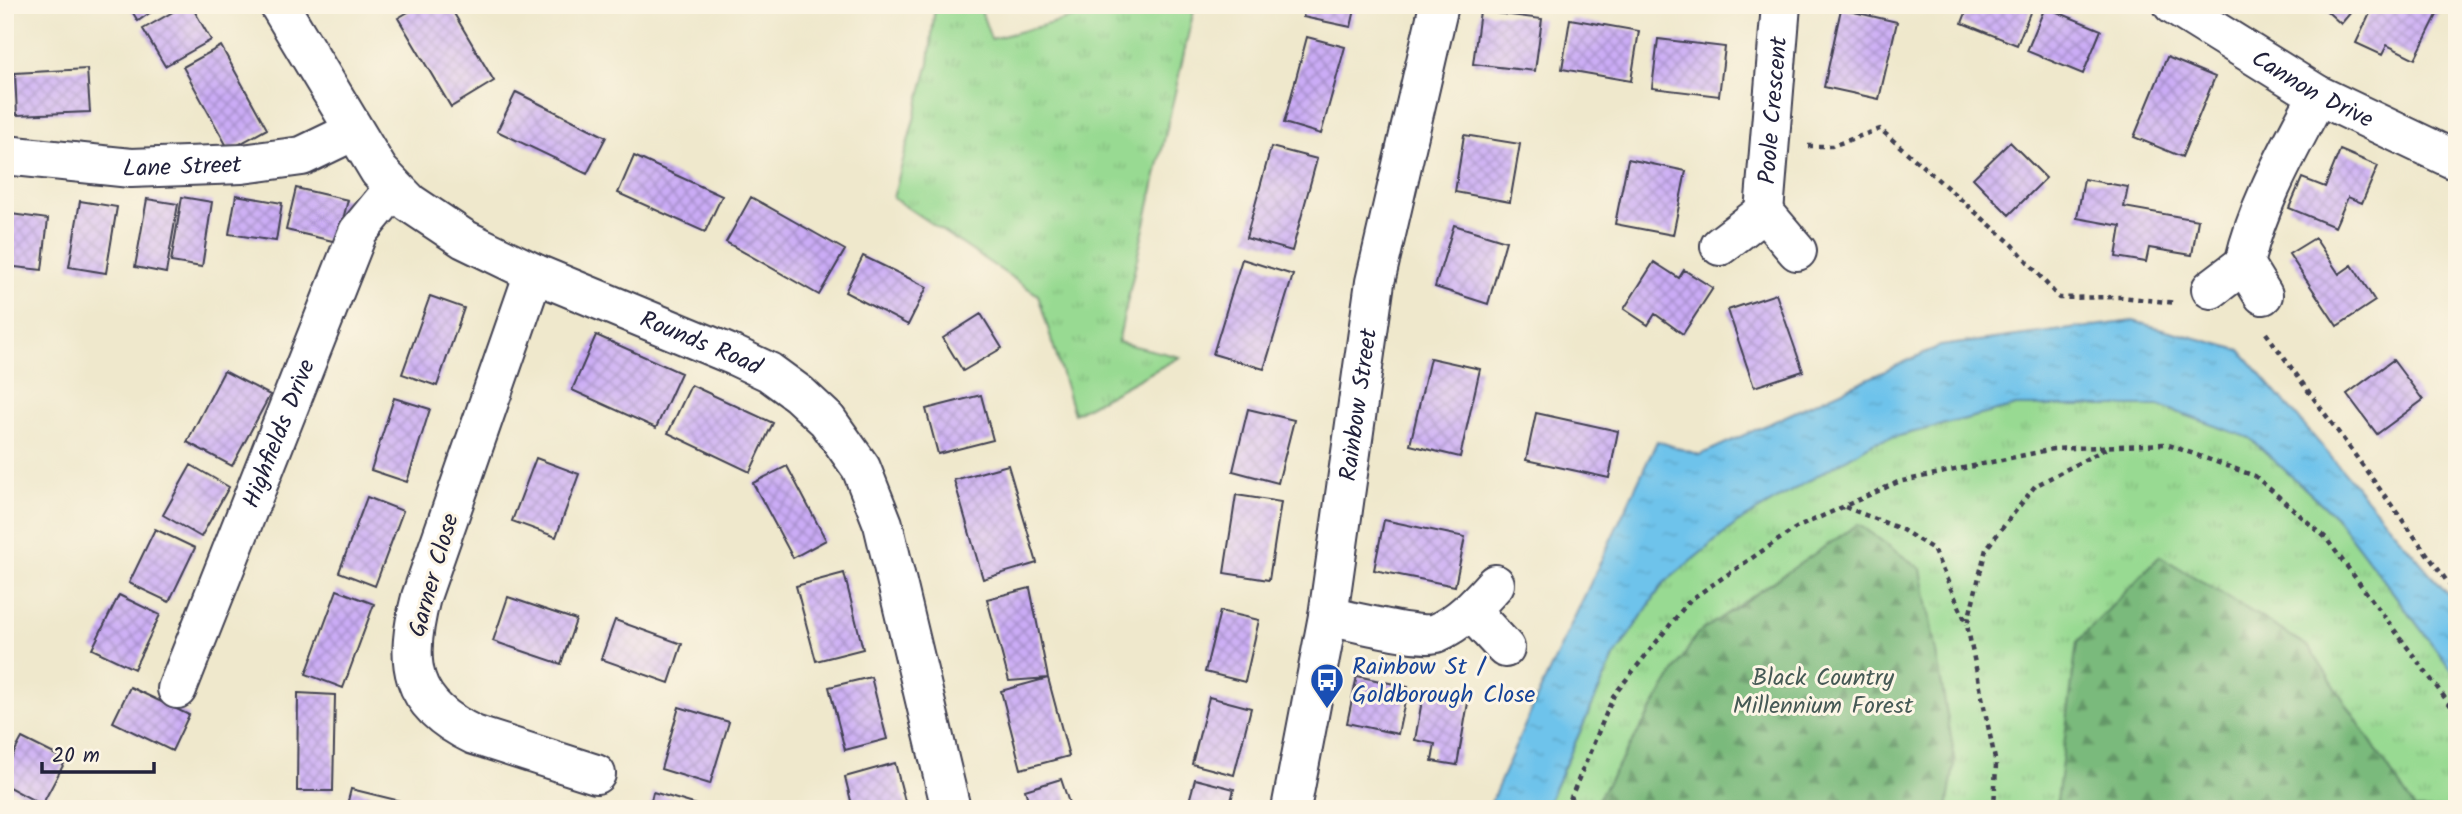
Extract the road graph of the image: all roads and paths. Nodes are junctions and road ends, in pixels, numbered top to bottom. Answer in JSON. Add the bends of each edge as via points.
{"nodes":[{"id":1,"x":279,"y":5,"type":"edge"},
{"id":2,"x":1439,"y":5,"type":"edge"},
{"id":3,"x":2173,"y":5,"type":"edge"},
{"id":4,"x":1772,"y":7,"type":"edge"},
{"id":5,"x":2318,"y":95,"type":"junction"},
{"id":6,"x":354,"y":131,"type":"junction"},
{"id":7,"x":1770,"y":146,"type":"junction"},
{"id":8,"x":5,"y":155,"type":"edge"},
{"id":9,"x":2455,"y":157,"type":"edge"},
{"id":10,"x":394,"y":188,"type":"junction"},
{"id":11,"x":1764,"y":212,"type":"junction"},
{"id":12,"x":1720,"y":246,"type":"dead end"},
{"id":13,"x":1797,"y":251,"type":"dead end"},
{"id":14,"x":534,"y":273,"type":"junction"},
{"id":15,"x":2253,"y":280,"type":"junction"},
{"id":16,"x":2211,"y":289,"type":"joint"},
{"id":17,"x":2108,"y":447,"type":"junction"},
{"id":18,"x":1843,"y":506,"type":"junction"},
{"id":19,"x":2457,"y":595,"type":"edge"},
{"id":20,"x":1328,"y":616,"type":"junction"},
{"id":21,"x":1967,"y":625,"type":"junction"},
{"id":22,"x":1505,"y":648,"type":"dead end"},
{"id":23,"x":177,"y":689,"type":"dead end"},
{"id":24,"x":2457,"y":714,"type":"edge"},
{"id":25,"x":596,"y":774,"type":"dead end"},
{"id":26,"x":951,"y":809,"type":"edge"},
{"id":27,"x":1291,"y":809,"type":"edge"},
{"id":28,"x":1566,"y":809,"type":"edge"},
{"id":29,"x":1994,"y":809,"type":"edge"}],
"edges":[{"from":1,"to":6,"type":"street","name":"Rounds Road"},
{"from":2,"to":20,"type":"street","name":"Rainbow Street","via":[[1375,282]]},
{"from":3,"to":5,"type":"street","name":"Cannon Drive"},
{"from":4,"to":7,"type":"street","name":"Poole Crescent"},
{"from":5,"to":9,"type":"street","name":"Cannon Drive"},
{"from":5,"to":15,"type":"street","via":[[2270,187],[2251,235]]},
{"from":6,"to":8,"type":"street","name":"Lane Street","via":[[302,156],[242,164],[131,168]]},
{"from":6,"to":10,"type":"street","name":"Rounds Road"},
{"from":7,"to":11,"type":"street","name":"Poole Crescent"},
{"from":7,"to":16,"type":"path","via":[[1832,146],[1880,129],[2013,245],[2059,298],[2120,297],[2190,304]]},
{"from":10,"to":14,"type":"street","name":"Rounds Road","via":[[464,239]]},
{"from":10,"to":23,"type":"street","name":"Highfields Drive","via":[[358,232]]},
{"from":11,"to":12,"type":"street","name":"Poole Crescent"},
{"from":11,"to":13,"type":"street","name":"Poole Crescent"},
{"from":14,"to":25,"type":"street","name":"Garner Close","via":[[421,597],[411,654],[414,673],[426,696],[458,727]]},
{"from":14,"to":26,"type":"street","name":"Rounds Road","via":[[769,372],[800,394],[845,443],[874,495],[883,524]]},
{"from":15,"to":16,"type":"street"},
{"from":15,"to":19,"type":"path","via":[[2266,335]]},
{"from":17,"to":18,"type":"path","via":[[2053,449],[1898,482]]},
{"from":17,"to":21,"type":"path","via":[[2035,486],[1986,549]]},
{"from":17,"to":24,"type":"path","via":[[2166,444],[2255,477],[2325,537]]},
{"from":18,"to":21,"type":"path","via":[[1901,529],[1933,550]]},
{"from":18,"to":28,"type":"path","via":[[1796,528],[1690,600],[1614,695]]},
{"from":20,"to":22,"type":"street","via":[[1434,634],[1483,597]]},
{"from":20,"to":27,"type":"street","name":"Rainbow Street"},
{"from":21,"to":29,"type":"path","via":[[1996,764]]}]}
